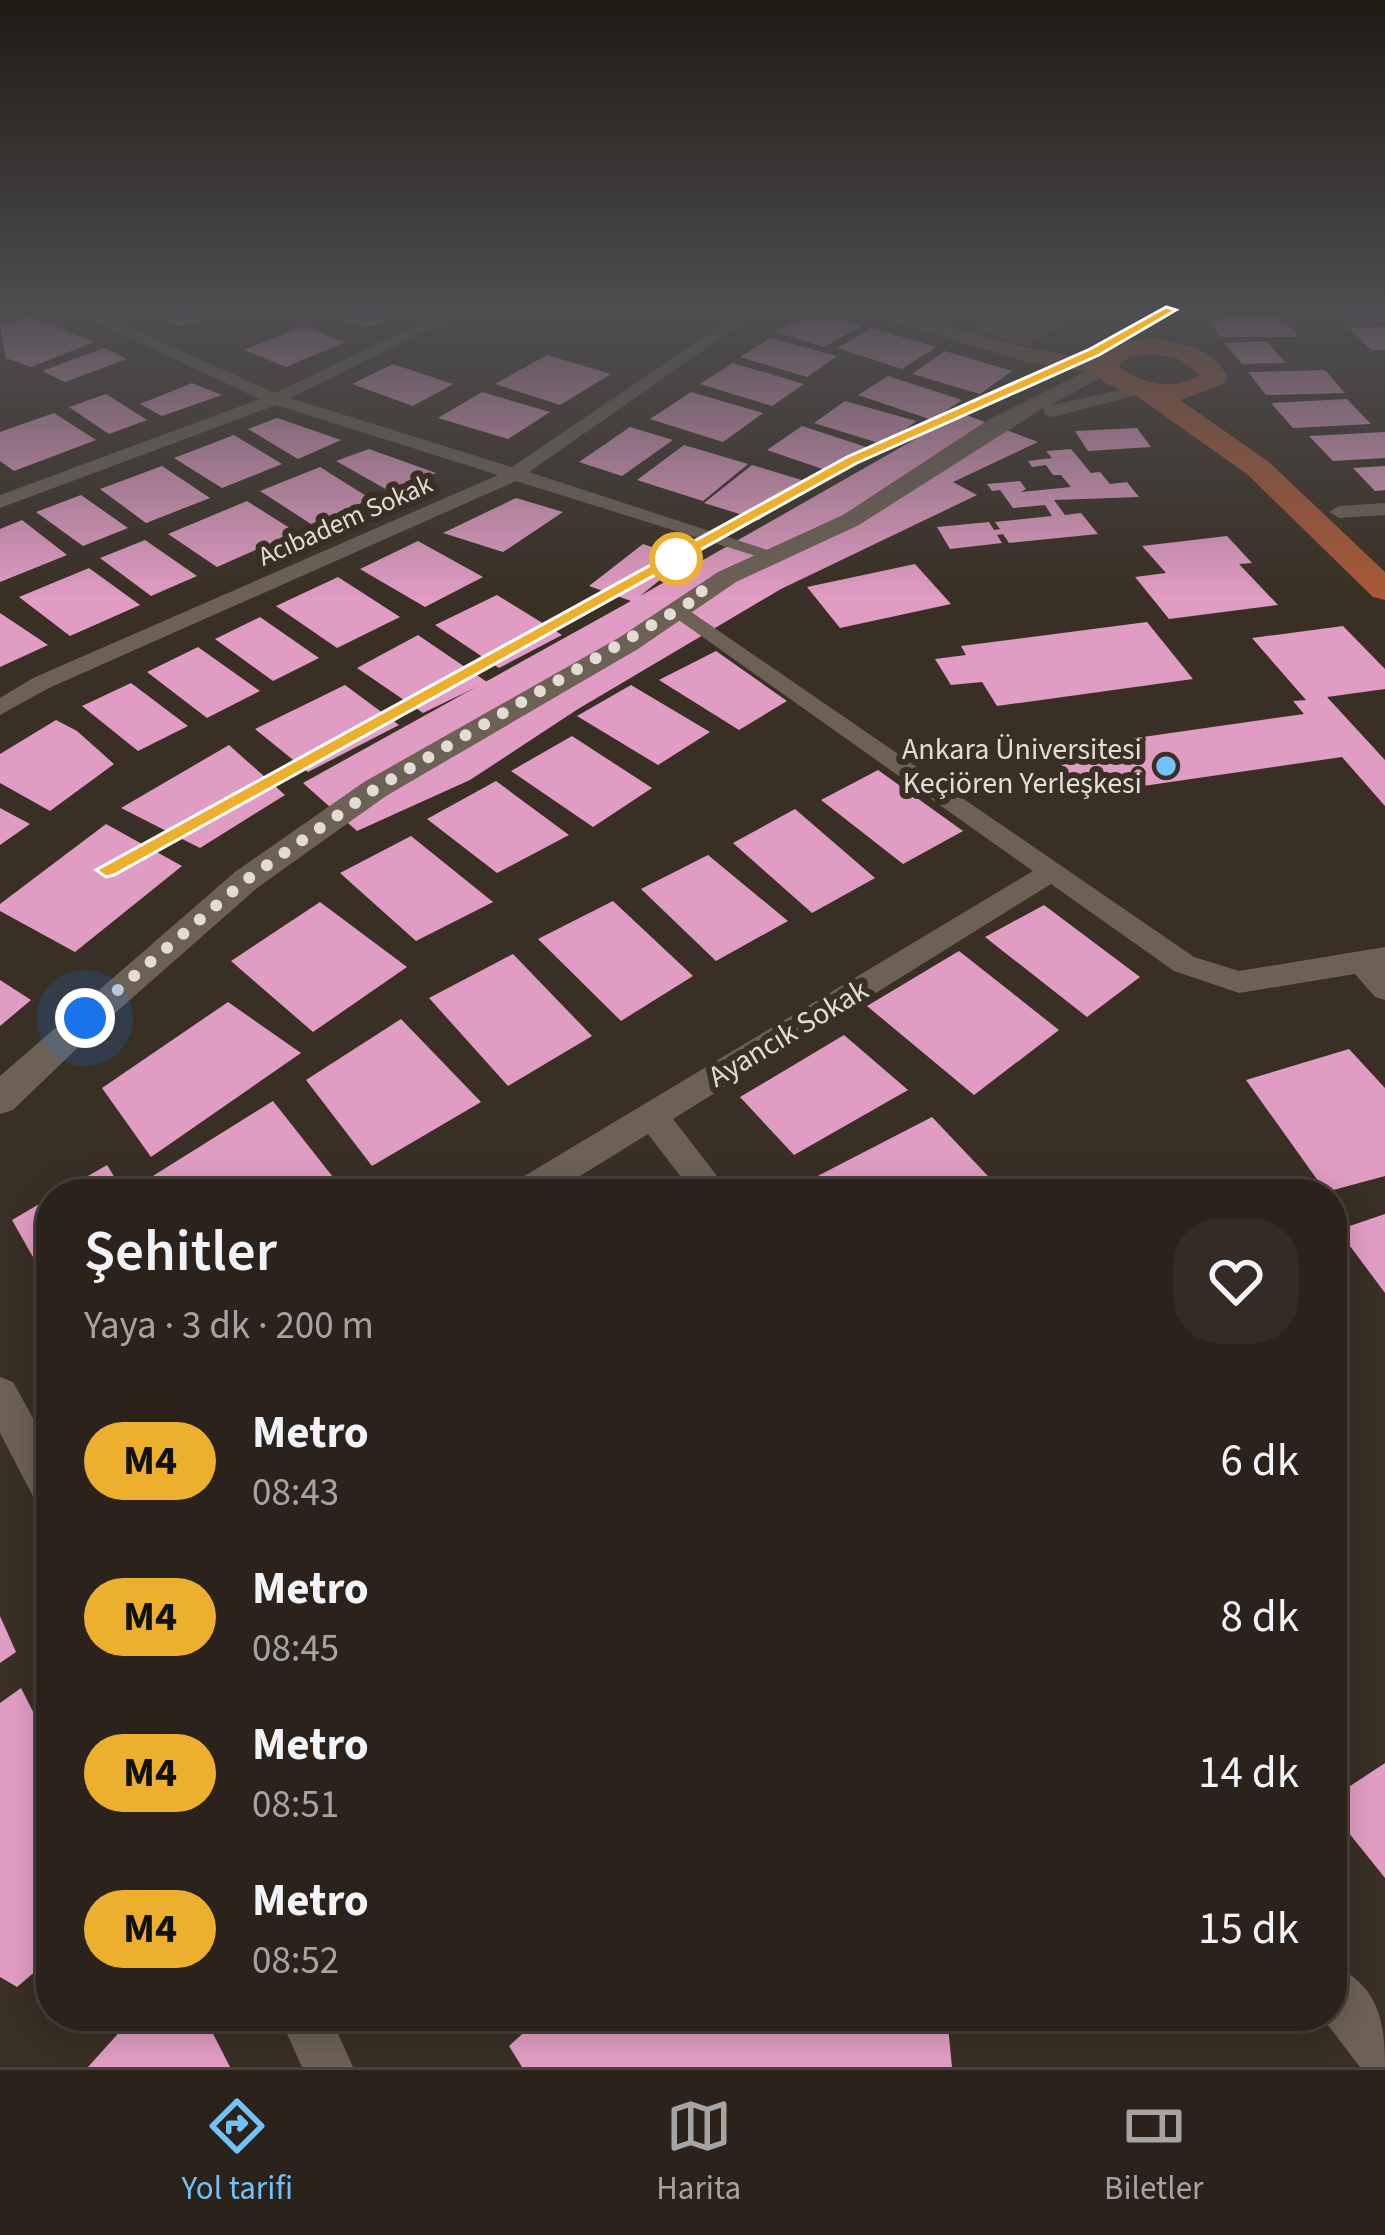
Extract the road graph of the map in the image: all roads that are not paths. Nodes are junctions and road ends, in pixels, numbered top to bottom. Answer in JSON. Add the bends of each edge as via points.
{"nodes":[{"id":1,"x":255,"y":406,"type":"edge"},
{"id":2,"x":298,"y":406,"type":"edge"},
{"id":3,"x":613,"y":406,"type":"edge"},
{"id":4,"x":1031,"y":406,"type":"edge"},
{"id":5,"x":1077,"y":406,"type":"edge"},
{"id":6,"x":1171,"y":406,"type":"edge"},
{"id":7,"x":1227,"y":406,"type":"edge"},
{"id":8,"x":996,"y":425,"type":"junction"},
{"id":9,"x":511,"y":476,"type":"junction"},
{"id":10,"x":0,"y":502,"type":"edge"},
{"id":11,"x":1385,"y":509,"type":"edge"},
{"id":12,"x":1339,"y":512,"type":"junction"},
{"id":13,"x":1385,"y":554,"type":"edge"},
{"id":14,"x":776,"y":556,"type":"junction"},
{"id":15,"x":1385,"y":590,"type":"edge"},
{"id":16,"x":681,"y":610,"type":"junction"},
{"id":17,"x":0,"y":707,"type":"edge"},
{"id":18,"x":1053,"y":871,"type":"junction"},
{"id":19,"x":1374,"y":961,"type":"edge"},
{"id":20,"x":1385,"y":989,"type":"edge"},
{"id":21,"x":0,"y":1100,"type":"edge"},
{"id":22,"x":652,"y":1116,"type":"junction"},
{"id":23,"x":549,"y":1179,"type":"edge"},
{"id":24,"x":702,"y":1179,"type":"edge"},
{"id":25,"x":0,"y":1396,"type":"edge"},
{"id":26,"x":36,"y":1460,"type":"edge"},
{"id":27,"x":1347,"y":2010,"type":"edge"},
{"id":28,"x":311,"y":2031,"type":"edge"},
{"id":29,"x":1385,"y":2059,"type":"edge"},
{"id":30,"x":328,"y":2067,"type":"edge"}],
"edges":[{"from":1,"to":10,"type":"street"},
{"from":2,"to":9,"type":"street"},
{"from":3,"to":9,"type":"street","name":"Acıbadem Sokak"},
{"from":4,"to":8,"type":"street"},
{"from":5,"to":8,"type":"street"},
{"from":6,"to":15,"type":"main road","via":[[1258,468]]},
{"from":7,"to":12,"type":"main road"},
{"from":8,"to":14,"type":"street","via":[[851,520]]},
{"from":9,"to":14,"type":"street"},
{"from":9,"to":17,"type":"street","name":"Acıbadem Sokak"},
{"from":11,"to":12,"type":"street"},
{"from":12,"to":13,"type":"main road"},
{"from":14,"to":16,"type":"street"},
{"from":16,"to":18,"type":"street"},
{"from":16,"to":21,"type":"street","via":[[375,789],[246,880]]},
{"from":18,"to":19,"type":"street","via":[[1184,964],[1239,982]]},
{"from":18,"to":22,"type":"street","name":"Ayancık Sokak"},
{"from":19,"to":20,"type":"street"},
{"from":22,"to":23,"type":"street","name":"Ayancık Sokak"},
{"from":22,"to":24,"type":"street"},
{"from":25,"to":26,"type":"street"},
{"from":27,"to":29,"type":"street"},
{"from":28,"to":30,"type":"street"}]}
